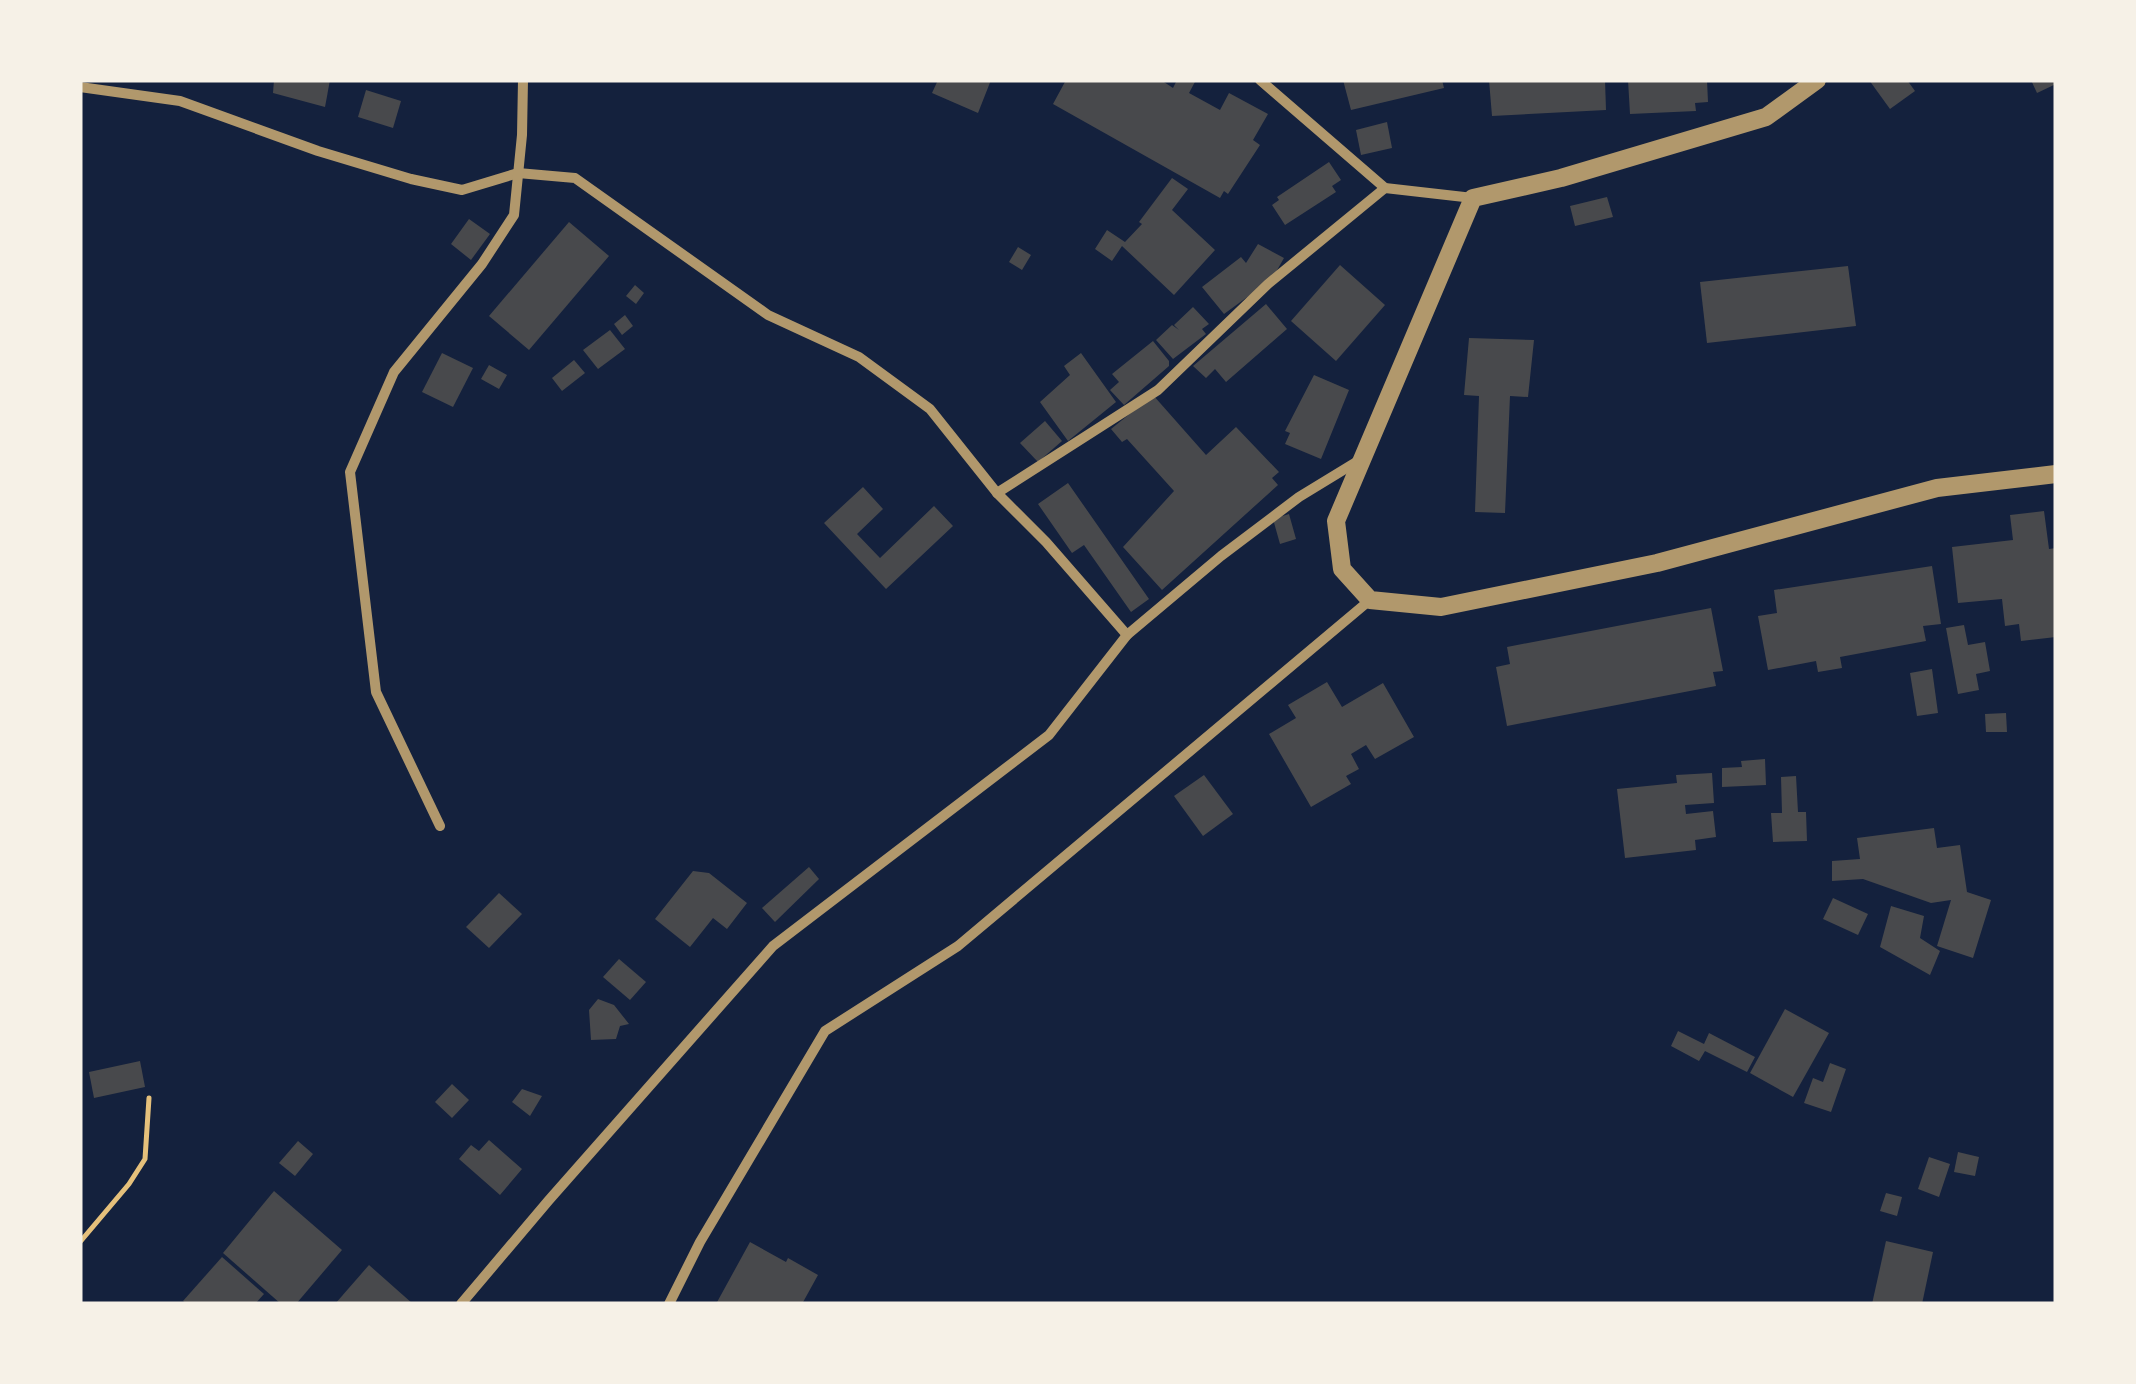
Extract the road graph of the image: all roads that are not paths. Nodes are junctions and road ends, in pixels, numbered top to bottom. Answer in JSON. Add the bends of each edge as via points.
{"nodes":[{"id":1,"x":523,"y":80,"type":"edge"},
{"id":2,"x":1260,"y":80,"type":"edge"},
{"id":3,"x":1818,"y":80,"type":"edge"},
{"id":4,"x":80,"y":87,"type":"edge"},
{"id":5,"x":518,"y":173,"type":"junction"},
{"id":6,"x":1384,"y":188,"type":"junction"},
{"id":7,"x":1473,"y":198,"type":"junction"},
{"id":8,"x":1364,"y":458,"type":"junction"},
{"id":9,"x":2056,"y":474,"type":"edge"},
{"id":10,"x":997,"y":493,"type":"junction"},
{"id":11,"x":1370,"y":600,"type":"junction"},
{"id":12,"x":1127,"y":635,"type":"junction"},
{"id":13,"x":440,"y":826,"type":"dead end"},
{"id":14,"x":461,"y":1304,"type":"edge"},
{"id":15,"x":669,"y":1304,"type":"edge"}],
"edges":[{"from":1,"to":5,"type":"street"},
{"from":2,"to":6,"type":"street"},
{"from":3,"to":7,"type":"street","via":[[1766,118]]},
{"from":4,"to":5,"type":"street","via":[[180,101],[411,180],[462,190]]},
{"from":5,"to":10,"type":"street","via":[[575,178],[768,315],[859,356],[930,409]]},
{"from":5,"to":13,"type":"street","via":[[514,215],[394,372],[350,472],[376,692]]},
{"from":6,"to":7,"type":"street"},
{"from":6,"to":10,"type":"street","via":[[1268,284],[1158,390]]},
{"from":7,"to":8,"type":"street"},
{"from":8,"to":11,"type":"street","via":[[1336,521],[1342,569]]},
{"from":8,"to":12,"type":"street","via":[[1221,556]]},
{"from":9,"to":11,"type":"street","via":[[1937,488],[1657,563],[1442,607]]},
{"from":10,"to":12,"type":"street"},
{"from":11,"to":15,"type":"street","via":[[958,946],[825,1031]]},
{"from":12,"to":14,"type":"street","via":[[1049,735],[773,946]]}]}
